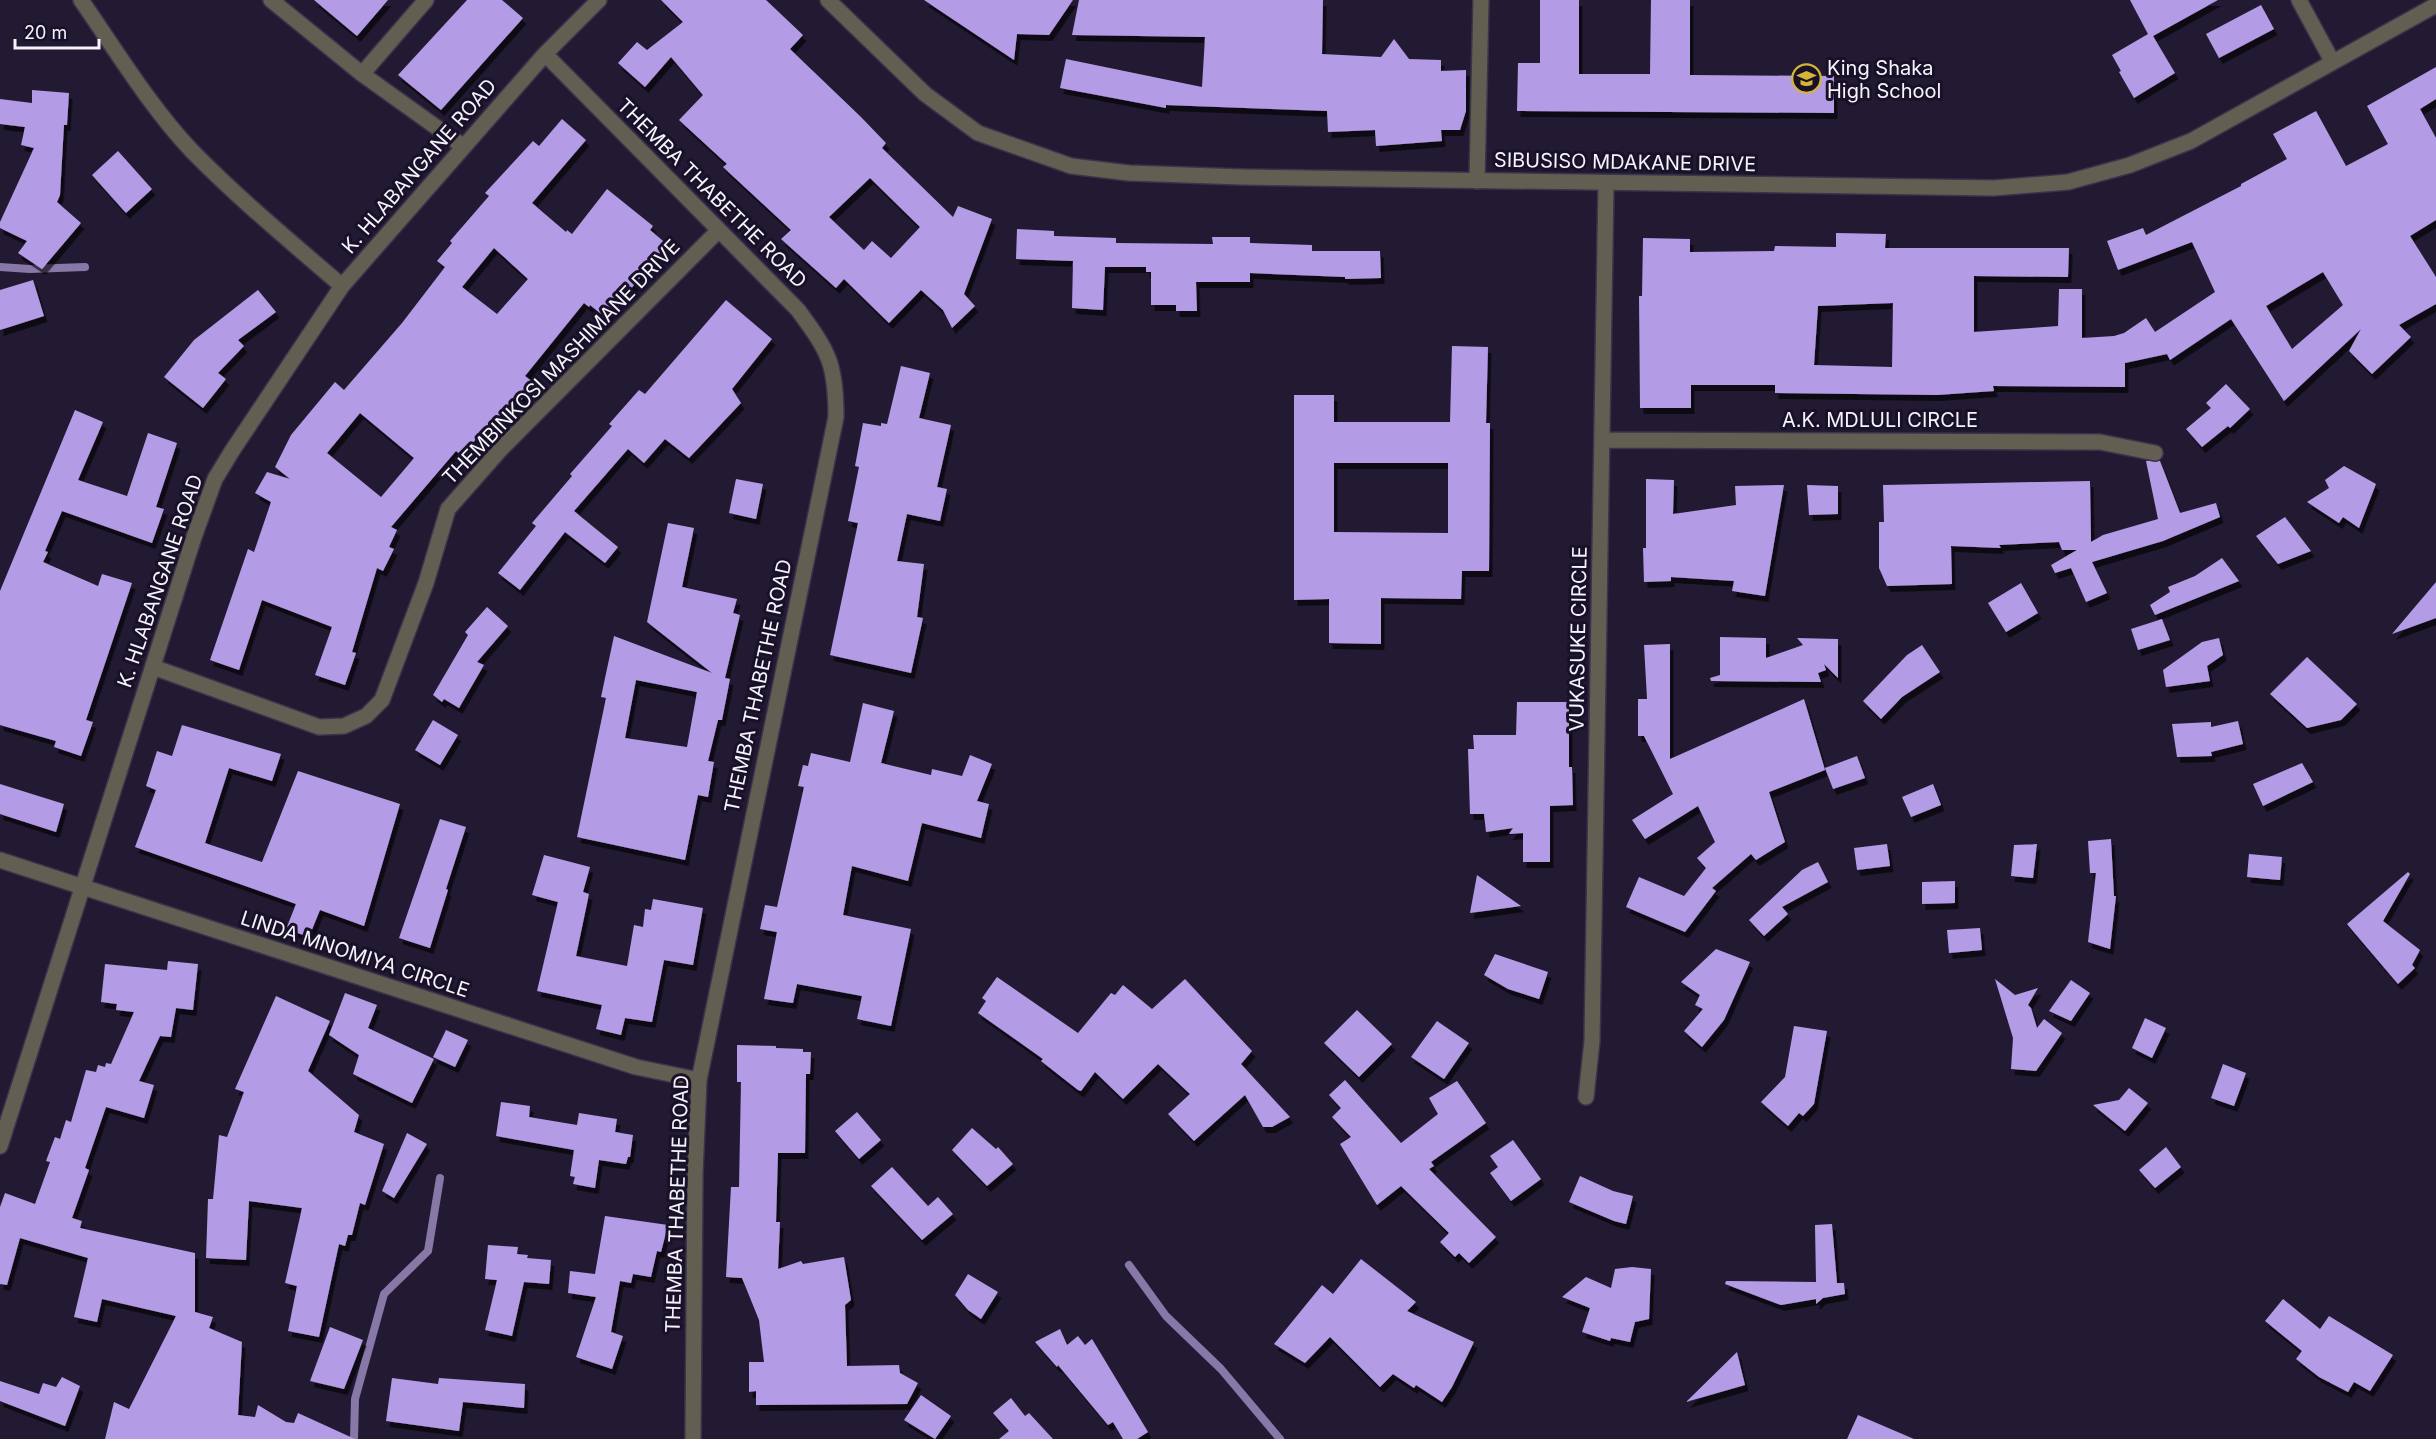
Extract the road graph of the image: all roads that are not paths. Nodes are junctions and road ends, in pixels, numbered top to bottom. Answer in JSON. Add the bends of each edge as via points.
{"nodes":[{"id":1,"x":81,"y":0,"type":"edge"},
{"id":2,"x":272,"y":0,"type":"edge"},
{"id":3,"x":426,"y":0,"type":"edge"},
{"id":4,"x":599,"y":0,"type":"edge"},
{"id":5,"x":828,"y":0,"type":"edge"},
{"id":6,"x":1481,"y":0,"type":"edge"},
{"id":7,"x":2299,"y":0,"type":"edge"},
{"id":8,"x":2436,"y":5,"type":"edge"},
{"id":9,"x":545,"y":54,"type":"junction"},
{"id":10,"x":2332,"y":61,"type":"junction"},
{"id":11,"x":362,"y":74,"type":"junction"},
{"id":12,"x":464,"y":147,"type":"junction"},
{"id":13,"x":1477,"y":181,"type":"junction"},
{"id":14,"x":1606,"y":183,"type":"junction"},
{"id":15,"x":718,"y":231,"type":"junction"},
{"id":16,"x":342,"y":286,"type":"junction"},
{"id":17,"x":1603,"y":440,"type":"junction"},
{"id":18,"x":2155,"y":453,"type":"dead end"},
{"id":19,"x":153,"y":667,"type":"junction"},
{"id":20,"x":0,"y":860,"type":"edge"},
{"id":21,"x":83,"y":886,"type":"junction"},
{"id":22,"x":699,"y":1080,"type":"junction"},
{"id":23,"x":1586,"y":1096,"type":"dead end"},
{"id":24,"x":0,"y":1146,"type":"edge"},
{"id":25,"x":693,"y":1439,"type":"edge"}],
"edges":[{"from":1,"to":16,"type":"street","via":[[191,150]]},
{"from":2,"to":11,"type":"street"},
{"from":3,"to":11,"type":"street"},
{"from":4,"to":9,"type":"street","name":"K. HLABANGANE ROAD"},
{"from":5,"to":13,"type":"street","name":"SIBUSISO MDAKANE DRIVE","via":[[925,94],[978,134],[1071,166],[1129,173]]},
{"from":6,"to":13,"type":"street"},
{"from":7,"to":10,"type":"street"},
{"from":8,"to":10,"type":"street","name":"SIBUSISO MDAKANE DRIVE"},
{"from":9,"to":12,"type":"street","name":"K. HLABANGANE ROAD"},
{"from":9,"to":15,"type":"street","name":"THEMBA THABETHE ROAD"},
{"from":10,"to":14,"type":"street","name":"SIBUSISO MDAKANE DRIVE","via":[[2191,141],[2130,165],[2068,182],[1994,188]]},
{"from":11,"to":12,"type":"street"},
{"from":12,"to":16,"type":"street","name":"K. HLABANGANE ROAD"},
{"from":13,"to":14,"type":"street","name":"SIBUSISO MDAKANE DRIVE"},
{"from":14,"to":17,"type":"street","name":"VUKASUKE CIRCLE"},
{"from":15,"to":19,"type":"street","name":"THEMBINKOSI MASHIMANE DRIVE","via":[[500,450],[448,509],[426,583],[382,699],[366,716],[344,726],[319,727]]},
{"from":15,"to":22,"type":"street","name":"THEMBA THABETHE ROAD","via":[[798,310],[821,342],[836,384],[836,417]]},
{"from":16,"to":19,"type":"street","name":"K. HLABANGANE ROAD","via":[[215,479]]},
{"from":17,"to":18,"type":"street","name":"A.K. MDLULI CIRCLE","via":[[2100,442]]},
{"from":17,"to":23,"type":"street","name":"VUKASUKE CIRCLE","via":[[1592,1041]]},
{"from":19,"to":21,"type":"street","name":"K. HLABANGANE ROAD"},
{"from":20,"to":21,"type":"street","name":"LINDA MNOMIYA CIRCLE"},
{"from":21,"to":22,"type":"street","name":"LINDA MNOMIYA CIRCLE","via":[[636,1067]]},
{"from":21,"to":24,"type":"street","name":"K. HLABANGANE ROAD"},
{"from":22,"to":25,"type":"street","name":"THEMBA THABETHE ROAD"}]}
